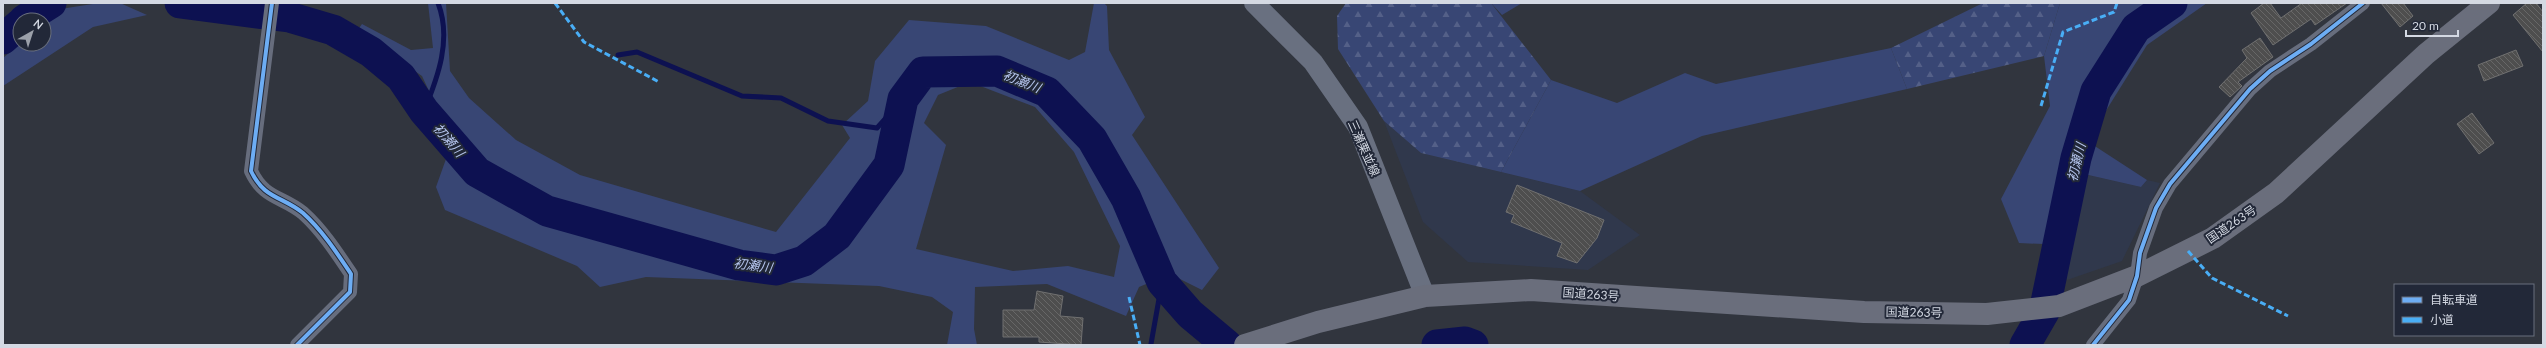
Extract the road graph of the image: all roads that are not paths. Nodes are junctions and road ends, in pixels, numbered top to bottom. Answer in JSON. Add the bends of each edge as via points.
{"nodes":[{"id":1,"x":272,"y":3,"type":"edge"},
{"id":2,"x":1254,"y":3,"type":"edge"},
{"id":3,"x":2363,"y":3,"type":"edge"},
{"id":4,"x":2489,"y":3,"type":"edge"},
{"id":5,"x":2137,"y":276,"type":"junction"},
{"id":6,"x":1425,"y":296,"type":"junction"},
{"id":7,"x":297,"y":345,"type":"edge"},
{"id":8,"x":1245,"y":345,"type":"edge"},
{"id":9,"x":2093,"y":345,"type":"edge"}],
"edges":[{"from":1,"to":7,"type":"street","via":[[251,171],[257,183],[268,195],[302,213],[328,241],[351,274],[350,292]]},
{"from":2,"to":6,"type":"main road","name":"三瀬栗並線","via":[[1313,62],[1358,127]]},
{"from":3,"to":5,"type":"street","via":[[2311,44],[2270,71],[2255,85],[2170,184],[2156,208],[2148,230],[2140,253]]},
{"from":4,"to":5,"type":"highway","name":"国道263号","via":[[2426,54],[2276,193],[2213,238]]},
{"from":5,"to":6,"type":"highway","name":"国道263号","via":[[2059,306],[1987,314],[1864,312],[1531,290]]},
{"from":5,"to":9,"type":"street","via":[[2128,300]]},
{"from":6,"to":8,"type":"highway","name":"国道263号","via":[[1318,322]]}]}
